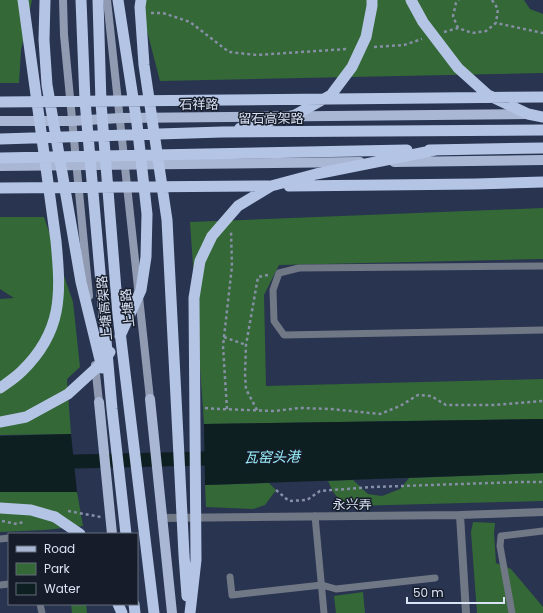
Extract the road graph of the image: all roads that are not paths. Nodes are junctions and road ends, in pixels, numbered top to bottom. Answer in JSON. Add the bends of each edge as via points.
{"nodes":[{"id":1,"x":23,"y":0,"type":"edge"},
{"id":2,"x":45,"y":0,"type":"edge"},
{"id":3,"x":63,"y":0,"type":"edge"},
{"id":4,"x":81,"y":0,"type":"edge"},
{"id":5,"x":98,"y":0,"type":"edge"},
{"id":6,"x":107,"y":0,"type":"edge"},
{"id":7,"x":118,"y":0,"type":"edge"},
{"id":8,"x":141,"y":0,"type":"edge"},
{"id":9,"x":372,"y":0,"type":"edge"},
{"id":10,"x":411,"y":0,"type":"edge"},
{"id":11,"x":543,"y":97,"type":"edge"},
{"id":12,"x":0,"y":102,"type":"edge"},
{"id":13,"x":543,"y":114,"type":"edge"},
{"id":14,"x":543,"y":117,"type":"edge"},
{"id":15,"x":120,"y":118,"type":"junction"},
{"id":16,"x":0,"y":121,"type":"edge"},
{"id":17,"x":72,"y":121,"type":"junction"},
{"id":18,"x":543,"y":130,"type":"edge"},
{"id":19,"x":222,"y":132,"type":"junction"},
{"id":20,"x":0,"y":139,"type":"edge"},
{"id":21,"x":543,"y":148,"type":"edge"},
{"id":22,"x":436,"y":150,"type":"junction"},
{"id":23,"x":0,"y":158,"type":"edge"},
{"id":24,"x":543,"y":160,"type":"edge"},
{"id":25,"x":125,"y":165,"type":"junction"},
{"id":26,"x":0,"y":166,"type":"edge"},
{"id":27,"x":76,"y":166,"type":"junction"},
{"id":28,"x":543,"y":182,"type":"edge"},
{"id":29,"x":0,"y":188,"type":"edge"},
{"id":30,"x":543,"y":266,"type":"edge"},
{"id":31,"x":543,"y":330,"type":"edge"},
{"id":32,"x":0,"y":388,"type":"edge"},
{"id":33,"x":150,"y":399,"type":"joint"},
{"id":34,"x":99,"y":402,"type":"joint"},
{"id":35,"x":112,"y":409,"type":"junction"},
{"id":36,"x":0,"y":422,"type":"edge"},
{"id":37,"x":0,"y":508,"type":"edge"},
{"id":38,"x":543,"y":512,"type":"edge"},
{"id":39,"x":460,"y":515,"type":"junction"},
{"id":40,"x":315,"y":516,"type":"junction"},
{"id":41,"x":161,"y":518,"type":"junction"},
{"id":42,"x":543,"y":531,"type":"edge"},
{"id":43,"x":79,"y":533,"type":"edge"},
{"id":44,"x":112,"y":533,"type":"edge"},
{"id":45,"x":126,"y":533,"type":"edge"},
{"id":46,"x":230,"y":577,"type":"dead end"},
{"id":47,"x":435,"y":578,"type":"dead end"},
{"id":48,"x":322,"y":585,"type":"junction"},
{"id":49,"x":154,"y":613,"type":"edge"},
{"id":50,"x":172,"y":613,"type":"edge"},
{"id":51,"x":190,"y":613,"type":"edge"},
{"id":52,"x":324,"y":613,"type":"edge"},
{"id":53,"x":466,"y":613,"type":"edge"},
{"id":54,"x":512,"y":613,"type":"edge"}],
"edges":[{"from":1,"to":32,"type":"highway","bridge":true,"via":[[56,241],[59,300],[49,336],[38,353],[21,372]]},
{"from":2,"to":35,"type":"highway","bridge":true,"via":[[44,40],[48,85],[81,282]]},
{"from":3,"to":17,"type":"main road"},
{"from":4,"to":35,"type":"highway","name":"上塘高架路","bridge":true,"via":[[85,101]]},
{"from":5,"to":49,"type":"highway","name":"上塘高架路","bridge":true,"via":[[101,103],[118,315]]},
{"from":6,"to":15,"type":"main road","name":"上塘路"},
{"from":7,"to":36,"type":"highway","bridge":true,"via":[[137,124],[147,214],[146,257],[141,290],[124,330],[104,361],[68,394],[26,417]]},
{"from":8,"to":51,"type":"highway","bridge":true,"via":[[144,65],[167,220],[184,555]]},
{"from":9,"to":19,"type":"highway","bridge":true,"via":[[366,37],[352,67],[331,95],[295,115]]},
{"from":10,"to":14,"type":"highway","bridge":true,"via":[[423,22],[458,68],[488,95],[528,114]]},
{"from":11,"to":12,"type":"highway","name":"留石高架路","bridge":true},
{"from":13,"to":15,"type":"main road","name":"石祥路"},
{"from":15,"to":17,"type":"main road","name":"石祥路"},
{"from":15,"to":25,"type":"main road","name":"上塘路"},
{"from":16,"to":17,"type":"main road","name":"石祥路"},
{"from":17,"to":27,"type":"main road"},
{"from":18,"to":19,"type":"highway","name":"留石高架路","bridge":true},
{"from":19,"to":20,"type":"highway","name":"留石高架路","bridge":true},
{"from":21,"to":22,"type":"highway","bridge":true},
{"from":22,"to":23,"type":"highway","bridge":true},
{"from":22,"to":51,"type":"highway","bridge":true,"via":[[316,174],[271,186],[238,206],[212,236],[200,261],[194,298],[196,560]]},
{"from":24,"to":25,"type":"main road"},
{"from":25,"to":27,"type":"main road"},
{"from":25,"to":33,"type":"main road","name":"上塘路"},
{"from":26,"to":27,"type":"main road"},
{"from":27,"to":34,"type":"main road"},
{"from":28,"to":29,"type":"highway","bridge":true},
{"from":30,"to":31,"type":"lane","via":[[299,268],[279,273],[273,290],[274,321],[284,335]]},
{"from":33,"to":41,"type":"main road","name":"上塘路"},
{"from":34,"to":44,"type":"main road"},
{"from":35,"to":45,"type":"highway","name":"上塘高架路","bridge":true},
{"from":37,"to":43,"type":"highway","bridge":true,"via":[[31,510],[56,517]]},
{"from":38,"to":39,"type":"street","name":"永兴弄"},
{"from":39,"to":40,"type":"street","name":"永兴弄"},
{"from":39,"to":53,"type":"street"},
{"from":40,"to":41,"type":"street","name":"永兴弄"},
{"from":40,"to":48,"type":"lane"},
{"from":41,"to":50,"type":"main road","name":"上塘路"},
{"from":42,"to":54,"type":"lane","via":[[501,536],[500,546]]},
{"from":46,"to":48,"type":"lane","via":[[232,595]]},
{"from":47,"to":48,"type":"lane","via":[[336,589]]},
{"from":48,"to":52,"type":"lane"}]}
